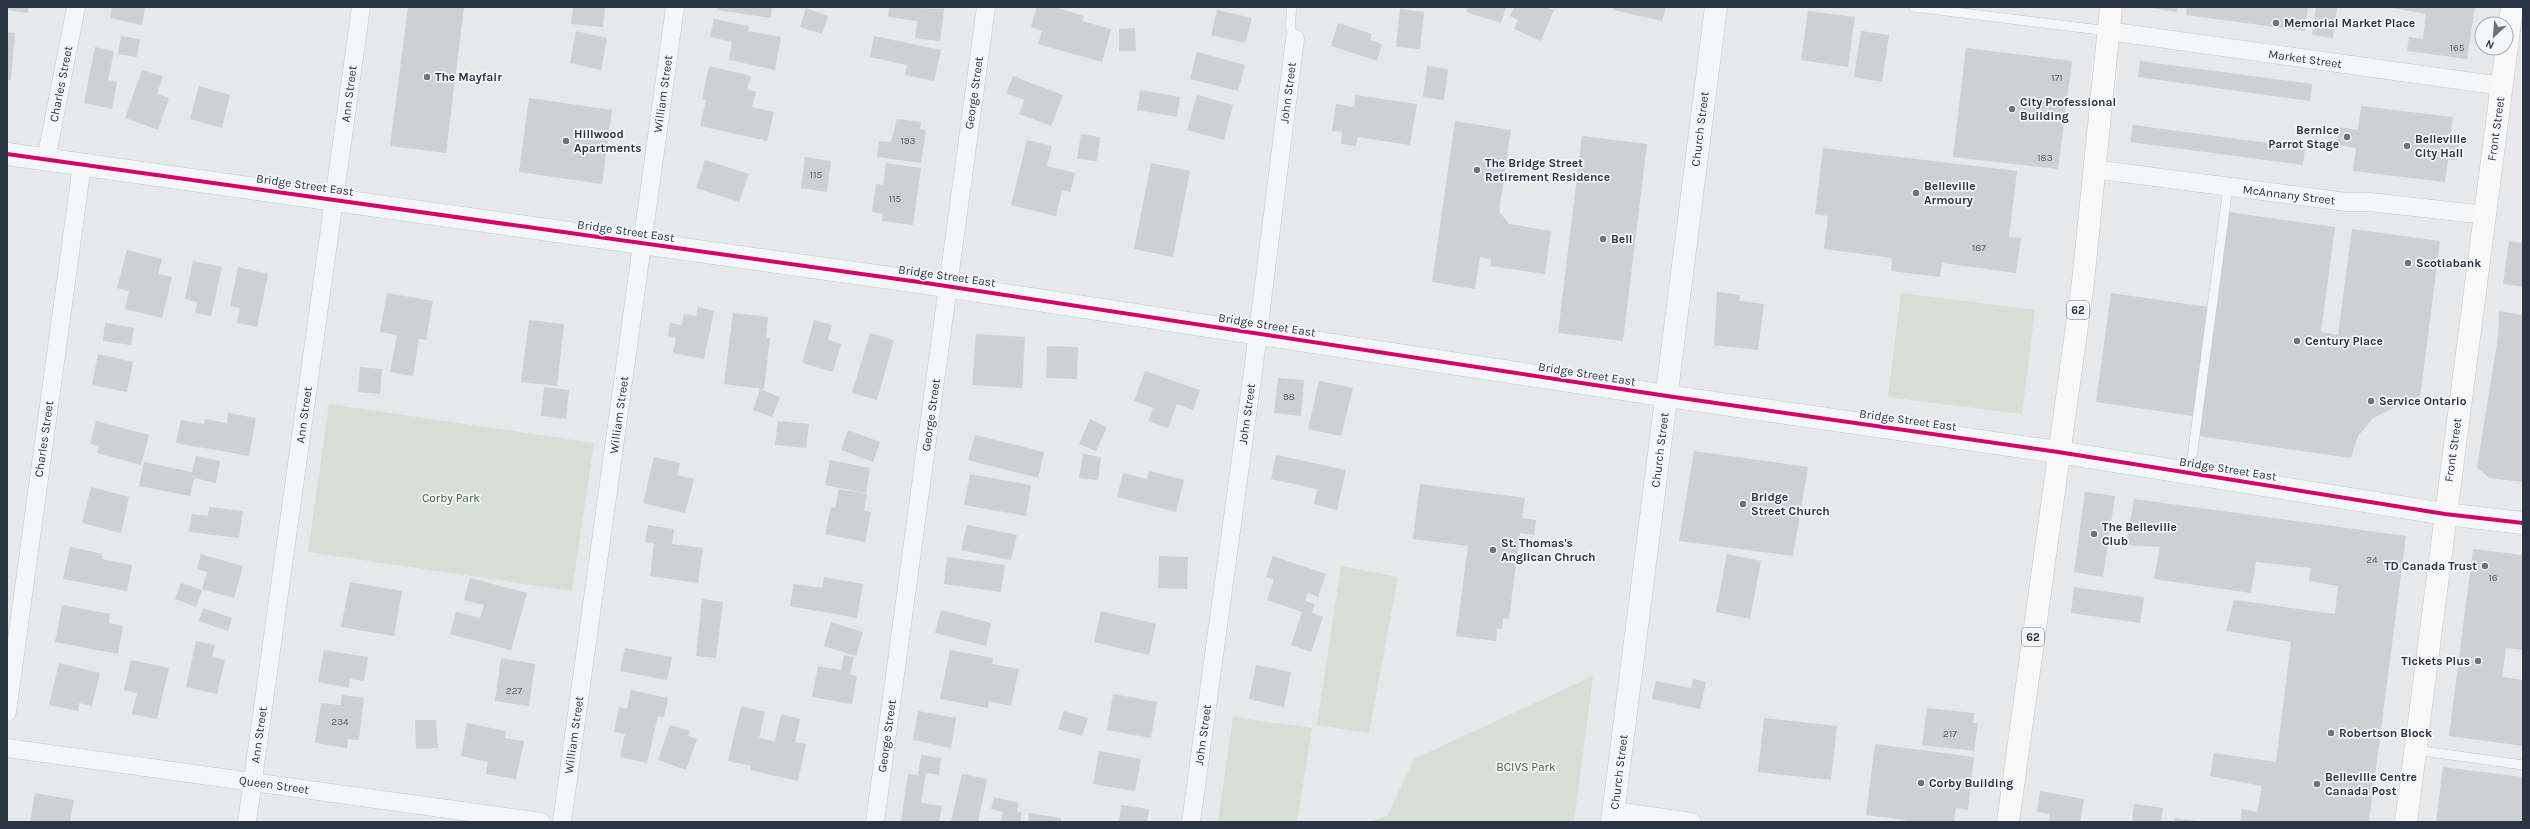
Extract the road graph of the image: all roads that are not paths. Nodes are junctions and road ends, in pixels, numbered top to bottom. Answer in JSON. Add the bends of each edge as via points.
{"nodes":[{"id":1,"x":76,"y":7,"type":"edge"},
{"id":2,"x":360,"y":7,"type":"edge"},
{"id":3,"x":675,"y":7,"type":"edge"},
{"id":4,"x":986,"y":7,"type":"edge"},
{"id":5,"x":1292,"y":7,"type":"edge"},
{"id":6,"x":1716,"y":7,"type":"edge"},
{"id":7,"x":1914,"y":7,"type":"edge"},
{"id":8,"x":2111,"y":7,"type":"edge"},
{"id":9,"x":2512,"y":7,"type":"edge"},
{"id":10,"x":2108,"y":31,"type":"junction"},
{"id":11,"x":1295,"y":39,"type":"joint"},
{"id":12,"x":2502,"y":86,"type":"junction"},
{"id":13,"x":7,"y":154,"type":"edge"},
{"id":14,"x":46,"y":160,"type":"junction"},
{"id":15,"x":82,"y":165,"type":"junction"},
{"id":16,"x":2093,"y":169,"type":"junction"},
{"id":17,"x":2228,"y":187,"type":"junction"},
{"id":18,"x":335,"y":199,"type":"junction"},
{"id":19,"x":2485,"y":215,"type":"junction"},
{"id":20,"x":643,"y":243,"type":"junction"},
{"id":21,"x":948,"y":286,"type":"junction"},
{"id":22,"x":1258,"y":334,"type":"junction"},
{"id":23,"x":1666,"y":396,"type":"junction"},
{"id":24,"x":2058,"y":452,"type":"junction"},
{"id":25,"x":2190,"y":473,"type":"junction"},
{"id":26,"x":2445,"y":514,"type":"junction"},
{"id":27,"x":2523,"y":523,"type":"edge"},
{"id":28,"x":7,"y":712,"type":"edge"},
{"id":29,"x":7,"y":748,"type":"edge"},
{"id":30,"x":2415,"y":750,"type":"junction"},
{"id":31,"x":2523,"y":765,"type":"edge"},
{"id":32,"x":253,"y":783,"type":"junction"},
{"id":33,"x":1613,"y":817,"type":"edge"},
{"id":34,"x":247,"y":822,"type":"edge"},
{"id":35,"x":541,"y":822,"type":"edge"},
{"id":36,"x":562,"y":822,"type":"edge"},
{"id":37,"x":875,"y":822,"type":"edge"},
{"id":38,"x":1191,"y":822,"type":"edge"},
{"id":39,"x":1692,"y":822,"type":"edge"},
{"id":40,"x":2008,"y":822,"type":"edge"},
{"id":41,"x":2406,"y":822,"type":"edge"}],
"edges":[{"from":1,"to":14,"type":"street","name":"Charles Street"},
{"from":2,"to":18,"type":"street","name":"Ann Street"},
{"from":3,"to":20,"type":"street","name":"William Street"},
{"from":4,"to":21,"type":"street","name":"George Street"},
{"from":5,"to":11,"type":"lane","name":"John Street","via":[[1290,27]]},
{"from":6,"to":23,"type":"street","name":"Church Street"},
{"from":7,"to":10,"type":"lane"},
{"from":8,"to":10,"type":"main road","number":"62"},
{"from":9,"to":12,"type":"main road","name":"Front Street"},
{"from":10,"to":12,"type":"street","name":"Market Street"},
{"from":10,"to":16,"type":"main road","number":"62"},
{"from":11,"to":22,"type":"street","name":"John Street"},
{"from":12,"to":19,"type":"main road","name":"Front Street"},
{"from":13,"to":14,"type":"street","name":"Bridge Street East"},
{"from":14,"to":15,"type":"street","name":"Bridge Street East"},
{"from":15,"to":18,"type":"street","name":"Bridge Street East"},
{"from":15,"to":28,"type":"street","name":"Charles Street"},
{"from":16,"to":17,"type":"street","name":"McAnnany Street"},
{"from":16,"to":24,"type":"main road","number":"62","via":[[2083,282]]},
{"from":17,"to":19,"type":"street","name":"McAnnany Street","via":[[2346,202],[2370,202]]},
{"from":17,"to":25,"type":"lane"},
{"from":18,"to":20,"type":"street","name":"Bridge Street East"},
{"from":18,"to":32,"type":"street","name":"Ann Street"},
{"from":19,"to":26,"type":"main road","name":"Front Street"},
{"from":20,"to":21,"type":"street","name":"Bridge Street East"},
{"from":20,"to":36,"type":"street","name":"William Street"},
{"from":21,"to":22,"type":"street","name":"Bridge Street East"},
{"from":21,"to":37,"type":"street","name":"George Street"},
{"from":22,"to":23,"type":"street","name":"Bridge Street East"},
{"from":22,"to":38,"type":"street","name":"John Street"},
{"from":23,"to":24,"type":"street","name":"Bridge Street East"},
{"from":23,"to":33,"type":"street","name":"Church Street"},
{"from":24,"to":25,"type":"street","name":"Bridge Street East"},
{"from":24,"to":40,"type":"main road","number":"62"},
{"from":25,"to":26,"type":"street","name":"Bridge Street East"},
{"from":26,"to":27,"type":"street","name":"Bridge Street East"},
{"from":26,"to":30,"type":"main road","name":"Front Street"},
{"from":29,"to":32,"type":"street","name":"Queen Street"},
{"from":30,"to":31,"type":"lane"},
{"from":30,"to":41,"type":"main road","name":"Front Street"},
{"from":32,"to":34,"type":"street","name":"Ann Street"},
{"from":32,"to":35,"type":"street","name":"Queen Street"},
{"from":33,"to":39,"type":"street"}]}
